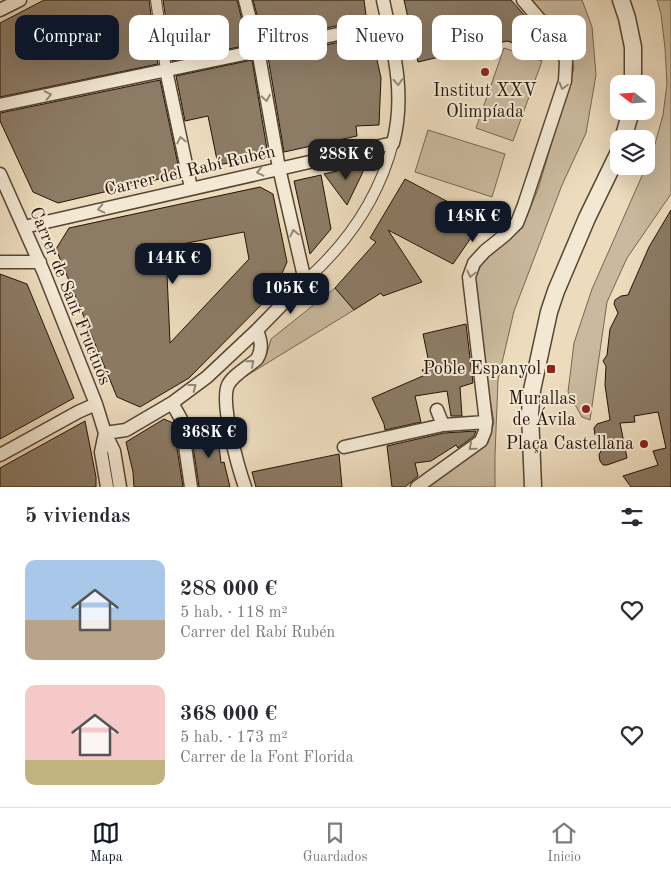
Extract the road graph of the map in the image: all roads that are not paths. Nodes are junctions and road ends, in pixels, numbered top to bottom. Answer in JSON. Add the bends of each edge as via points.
{"nodes":[{"id":1,"x":20,"y":0,"type":"edge"},
{"id":2,"x":156,"y":0,"type":"edge"},
{"id":3,"x":245,"y":0,"type":"edge"},
{"id":4,"x":383,"y":0,"type":"edge"},
{"id":5,"x":523,"y":0,"type":"edge"},
{"id":6,"x":621,"y":0,"type":"edge"},
{"id":7,"x":0,"y":10,"type":"edge"},
{"id":8,"x":249,"y":15,"type":"edge"},
{"id":9,"x":239,"y":54,"type":"edge"},
{"id":10,"x":260,"y":60,"type":"edge"},
{"id":11,"x":166,"y":70,"type":"junction"},
{"id":12,"x":634,"y":75,"type":"edge"},
{"id":13,"x":0,"y":105,"type":"edge"},
{"id":14,"x":393,"y":142,"type":"junction"},
{"id":15,"x":279,"y":168,"type":"junction"},
{"id":16,"x":610,"y":172,"type":"edge"},
{"id":17,"x":0,"y":174,"type":"edge"},
{"id":18,"x":192,"y":188,"type":"junction"},
{"id":19,"x":24,"y":227,"type":"junction"},
{"id":20,"x":0,"y":262,"type":"edge"},
{"id":21,"x":40,"y":262,"type":"junction"},
{"id":22,"x":305,"y":281,"type":"junction"},
{"id":23,"x":257,"y":330,"type":"junction"},
{"id":24,"x":172,"y":403,"type":"junction"},
{"id":25,"x":96,"y":404,"type":"junction"},
{"id":26,"x":437,"y":410,"type":"dead end"},
{"id":27,"x":486,"y":422,"type":"junction"},
{"id":28,"x":443,"y":425,"type":"junction"},
{"id":29,"x":105,"y":433,"type":"junction"},
{"id":30,"x":344,"y":447,"type":"dead end"},
{"id":31,"x":0,"y":454,"type":"edge"},
{"id":32,"x":107,"y":487,"type":"edge"},
{"id":33,"x":120,"y":487,"type":"edge"},
{"id":34,"x":191,"y":487,"type":"edge"},
{"id":35,"x":244,"y":487,"type":"edge"},
{"id":36,"x":417,"y":487,"type":"edge"},
{"id":37,"x":533,"y":487,"type":"edge"}],
"edges":[{"from":1,"to":7,"type":"street"},
{"from":2,"to":11,"type":"street"},
{"from":3,"to":8,"type":"street"},
{"from":4,"to":14,"type":"street","one_way":true,"via":[[398,68],[398,124]]},
{"from":5,"to":27,"type":"street","one_way":true,"via":[[559,42],[566,61],[565,82],[516,223],[484,251],[474,263],[469,277]]},
{"from":6,"to":12,"type":"street","via":[[633,48]]},
{"from":9,"to":11,"type":"street"},
{"from":10,"to":15,"type":"street","one_way":true},
{"from":13,"to":11,"type":"street","one_way":true},
{"from":18,"to":11,"type":"street","one_way":true},
{"from":14,"to":15,"type":"street","name":"Carrer del Rabí Rubén"},
{"from":14,"to":22,"type":"street","via":[[378,188],[357,224]]},
{"from":15,"to":18,"type":"street","name":"Carrer del Rabí Rubén","one_way":true},
{"from":22,"to":15,"type":"street","one_way":true},
{"from":16,"to":37,"type":"street","via":[[587,218],[549,312],[532,390]]},
{"from":17,"to":19,"type":"street","name":"Carrer de Sant Fructuós"},
{"from":18,"to":19,"type":"street","name":"Carrer del Rabí Rubén","one_way":true},
{"from":19,"to":21,"type":"street","name":"Carrer de Sant Fructuós"},
{"from":20,"to":21,"type":"street"},
{"from":21,"to":25,"type":"street","name":"Carrer de Sant Fructuós"},
{"from":22,"to":23,"type":"street"},
{"from":24,"to":23,"type":"street","one_way":true,"via":[[207,377]]},
{"from":35,"to":23,"type":"street","one_way":true,"via":[[225,402],[231,381],[260,355],[262,344]]},
{"from":24,"to":29,"type":"street","via":[[126,430]]},
{"from":24,"to":34,"type":"street","via":[[183,425]]},
{"from":25,"to":29,"type":"street","name":"Carrer de Sant Fructuós"},
{"from":25,"to":31,"type":"street"},
{"from":26,"to":28,"type":"street"},
{"from":27,"to":28,"type":"street"},
{"from":27,"to":36,"type":"street","one_way":true,"via":[[481,441]]},
{"from":28,"to":30,"type":"street"},
{"from":29,"to":32,"type":"street","name":"Carrer de Sant Fructuós","via":[[101,452]]},
{"from":29,"to":33,"type":"street","name":"Carrer de Sant Fructuós","via":[[114,450]]}]}
